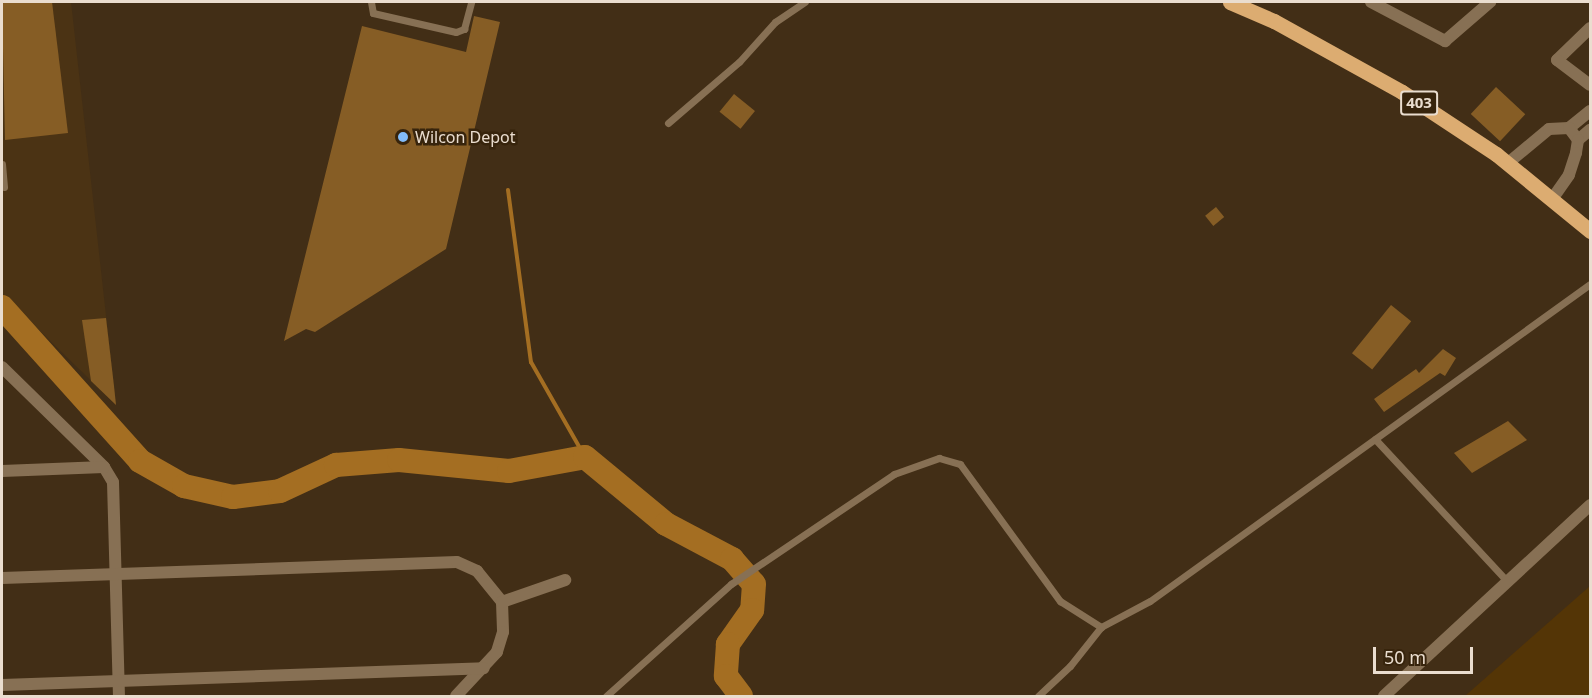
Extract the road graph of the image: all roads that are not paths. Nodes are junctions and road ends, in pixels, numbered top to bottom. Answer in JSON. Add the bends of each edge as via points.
{"nodes":[{"id":1,"x":370,"y":2,"type":"edge"},
{"id":2,"x":471,"y":2,"type":"edge"},
{"id":3,"x":806,"y":2,"type":"edge"},
{"id":4,"x":1230,"y":2,"type":"edge"},
{"id":5,"x":1371,"y":2,"type":"edge"},
{"id":6,"x":1490,"y":2,"type":"edge"},
{"id":7,"x":1247,"y":5,"type":"edge"},
{"id":8,"x":1590,"y":28,"type":"edge"},
{"id":9,"x":1590,"y":85,"type":"edge"},
{"id":10,"x":1590,"y":111,"type":"edge"},
{"id":11,"x":668,"y":123,"type":"dead end"},
{"id":12,"x":1569,"y":128,"type":"junction"},
{"id":13,"x":1590,"y":130,"type":"edge"},
{"id":14,"x":1578,"y":140,"type":"junction"},
{"id":15,"x":1508,"y":163,"type":"junction"},
{"id":16,"x":2,"y":164,"type":"edge"},
{"id":17,"x":4,"y":187,"type":"dead end"},
{"id":18,"x":1552,"y":199,"type":"junction"},
{"id":19,"x":1590,"y":231,"type":"edge"},
{"id":20,"x":1590,"y":284,"type":"edge"},
{"id":21,"x":2,"y":367,"type":"edge"},
{"id":22,"x":1375,"y":439,"type":"junction"},
{"id":23,"x":104,"y":467,"type":"junction"},
{"id":24,"x":2,"y":471,"type":"edge"},
{"id":25,"x":1590,"y":506,"type":"edge"},
{"id":26,"x":116,"y":575,"type":"junction"},
{"id":27,"x":2,"y":578,"type":"edge"},
{"id":28,"x":565,"y":580,"type":"dead end"},
{"id":29,"x":1508,"y":582,"type":"junction"},
{"id":30,"x":502,"y":602,"type":"junction"},
{"id":31,"x":1101,"y":627,"type":"junction"},
{"id":32,"x":484,"y":668,"type":"junction"},
{"id":33,"x":118,"y":681,"type":"junction"},
{"id":34,"x":2,"y":685,"type":"edge"},
{"id":35,"x":119,"y":696,"type":"edge"},
{"id":36,"x":456,"y":696,"type":"edge"},
{"id":37,"x":606,"y":696,"type":"edge"},
{"id":38,"x":1038,"y":696,"type":"edge"},
{"id":39,"x":1384,"y":696,"type":"edge"}],
"edges":[{"from":1,"to":2,"type":"lane","via":[[373,13],[456,32],[464,29]]},
{"from":3,"to":11,"type":"lane","via":[[775,22],[739,62]]},
{"from":4,"to":7,"type":"main road","number":"403"},
{"from":5,"to":6,"type":"street","via":[[1445,41]]},
{"from":7,"to":15,"type":"main road","number":"403","via":[[1392,87]]},
{"from":8,"to":9,"type":"street","via":[[1557,60]]},
{"from":10,"to":12,"type":"street"},
{"from":12,"to":14,"type":"street"},
{"from":12,"to":15,"type":"street","via":[[1549,129]]},
{"from":13,"to":14,"type":"street"},
{"from":14,"to":18,"type":"street","via":[[1569,175]]},
{"from":15,"to":18,"type":"main road","number":"403"},
{"from":16,"to":17,"type":"lane"},
{"from":18,"to":19,"type":"main road","number":"403"},
{"from":20,"to":22,"type":"lane"},
{"from":21,"to":23,"type":"street"},
{"from":22,"to":29,"type":"lane"},
{"from":22,"to":31,"type":"lane","via":[[1150,602]]},
{"from":23,"to":24,"type":"street"},
{"from":23,"to":26,"type":"street","via":[[113,482]]},
{"from":25,"to":29,"type":"street"},
{"from":26,"to":27,"type":"street"},
{"from":26,"to":30,"type":"street","via":[[457,562],[477,571]]},
{"from":26,"to":33,"type":"street"},
{"from":28,"to":30,"type":"street"},
{"from":29,"to":39,"type":"street"},
{"from":30,"to":32,"type":"street","via":[[503,632],[496,652]]},
{"from":31,"to":37,"type":"lane","via":[[1060,602],[960,464],[939,458],[894,474],[731,584]]},
{"from":31,"to":38,"type":"lane","via":[[1070,666]]},
{"from":32,"to":33,"type":"street"},
{"from":32,"to":36,"type":"street"},
{"from":33,"to":34,"type":"street"},
{"from":33,"to":35,"type":"street"}]}
